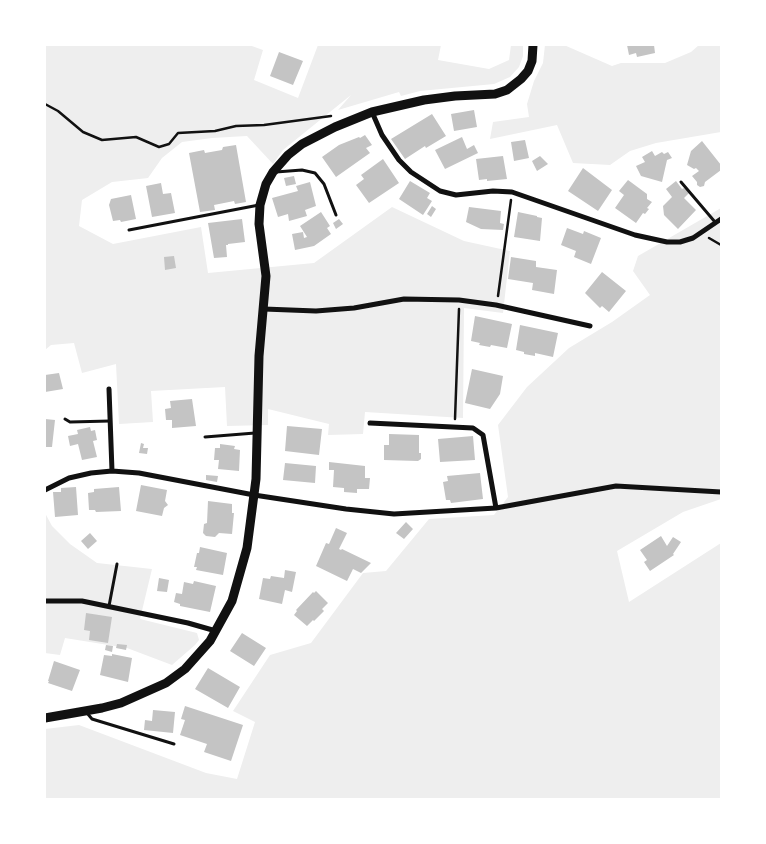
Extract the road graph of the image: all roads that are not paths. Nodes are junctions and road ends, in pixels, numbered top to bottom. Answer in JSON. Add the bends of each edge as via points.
{"nodes":[{"id":1,"x":533,"y":45,"type":"edge"},
{"id":2,"x":372,"y":112,"type":"junction"},
{"id":3,"x":273,"y":172,"type":"junction"},
{"id":4,"x":681,"y":182,"type":"dead end"},
{"id":5,"x":260,"y":204,"type":"junction"},
{"id":6,"x":336,"y":215,"type":"dead end"},
{"id":7,"x":718,"y":221,"type":"edge"},
{"id":8,"x":129,"y":230,"type":"dead end"},
{"id":9,"x":264,"y":309,"type":"junction"},
{"id":10,"x":590,"y":326,"type":"dead end"},
{"id":11,"x":109,"y":389,"type":"dead end"},
{"id":12,"x":65,"y":419,"type":"dead end"},
{"id":13,"x":111,"y":421,"type":"junction"},
{"id":14,"x":370,"y":423,"type":"dead end"},
{"id":15,"x":258,"y":432,"type":"junction"},
{"id":16,"x":205,"y":437,"type":"dead end"},
{"id":17,"x":112,"y":471,"type":"junction"},
{"id":18,"x":45,"y":490,"type":"edge"},
{"id":19,"x":721,"y":492,"type":"edge"},
{"id":20,"x":254,"y":495,"type":"junction"},
{"id":21,"x":496,"y":508,"type":"junction"},
{"id":22,"x":117,"y":564,"type":"dead end"},
{"id":23,"x":45,"y":601,"type":"edge"},
{"id":24,"x":109,"y":606,"type":"junction"},
{"id":25,"x":217,"y":631,"type":"junction"},
{"id":26,"x":85,"y":711,"type":"junction"},
{"id":27,"x":45,"y":718,"type":"edge"},
{"id":28,"x":174,"y":744,"type":"dead end"}],
"edges":[{"from":1,"to":2,"type":"street","via":[[528,71],[507,90],[495,94],[424,100]]},
{"from":2,"to":3,"type":"street","via":[[302,144]]},
{"from":2,"to":7,"type":"street","via":[[382,135],[399,160],[440,192],[456,195],[512,192],[656,241],[680,242],[700,234]]},
{"from":3,"to":5,"type":"street"},
{"from":3,"to":6,"type":"lane","via":[[302,170],[315,173],[324,184]]},
{"from":4,"to":7,"type":"lane"},
{"from":5,"to":8,"type":"lane"},
{"from":5,"to":9,"type":"street","via":[[259,224],[266,276]]},
{"from":9,"to":10,"type":"street","via":[[316,310],[404,300],[459,300]]},
{"from":9,"to":15,"type":"street","via":[[259,356]]},
{"from":11,"to":13,"type":"street"},
{"from":12,"to":13,"type":"lane","via":[[70,422]]},
{"from":13,"to":17,"type":"street"},
{"from":14,"to":21,"type":"street","via":[[473,428],[483,435]]},
{"from":15,"to":16,"type":"lane"},
{"from":15,"to":20,"type":"street"},
{"from":17,"to":18,"type":"street","via":[[69,478]]},
{"from":17,"to":20,"type":"street","via":[[139,473]]},
{"from":19,"to":21,"type":"street","via":[[616,486]]},
{"from":20,"to":21,"type":"street","via":[[394,514]]},
{"from":20,"to":25,"type":"street","via":[[247,548],[237,588]]},
{"from":22,"to":24,"type":"lane"},
{"from":23,"to":24,"type":"street","via":[[82,601]]},
{"from":24,"to":25,"type":"street"},
{"from":25,"to":26,"type":"street","via":[[193,662],[166,683],[121,703]]},
{"from":26,"to":27,"type":"street"},
{"from":26,"to":28,"type":"lane","via":[[92,719]]}]}
